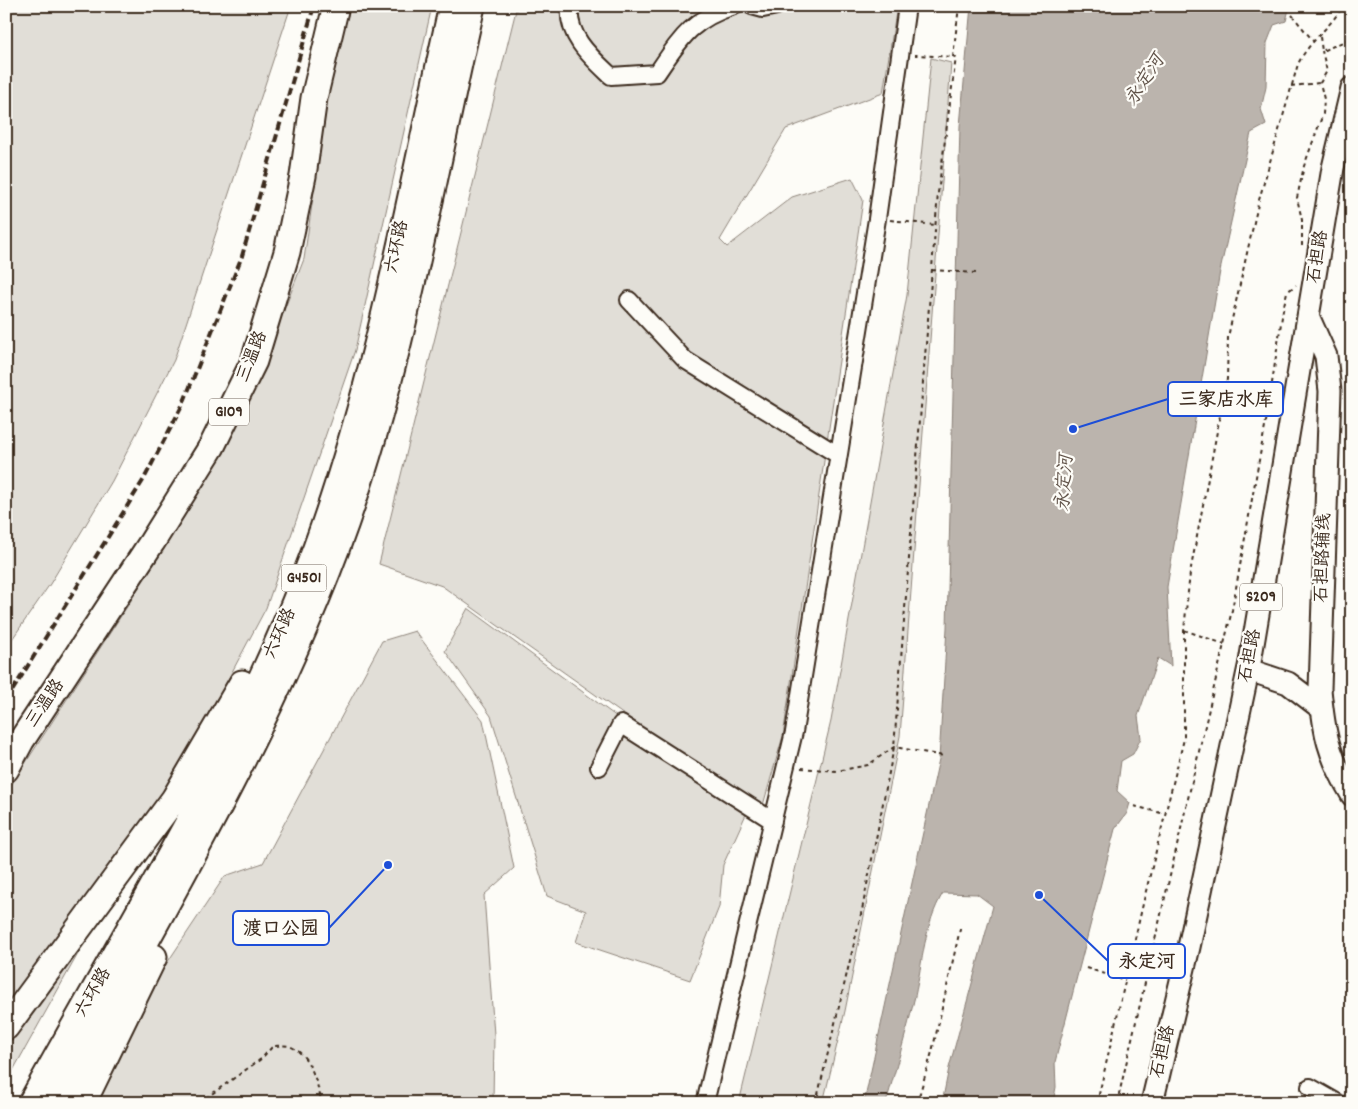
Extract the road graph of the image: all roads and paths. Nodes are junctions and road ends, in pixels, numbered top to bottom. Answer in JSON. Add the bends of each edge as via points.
{"nodes":[{"id":1,"x":336,"y":6,"type":"edge"},
{"id":2,"x":452,"y":6,"type":"edge"},
{"id":3,"x":472,"y":6,"type":"edge"},
{"id":4,"x":570,"y":6,"type":"edge"},
{"id":5,"x":734,"y":6,"type":"edge"},
{"id":6,"x":752,"y":6,"type":"edge"},
{"id":7,"x":777,"y":6,"type":"edge"},
{"id":8,"x":906,"y":6,"type":"edge"},
{"id":9,"x":959,"y":6,"type":"edge"},
{"id":10,"x":1343,"y":6,"type":"edge"},
{"id":11,"x":703,"y":12,"type":"edge"},
{"id":12,"x":1292,"y":15,"type":"dead end"},
{"id":13,"x":1320,"y":37,"type":"junction"},
{"id":14,"x":1352,"y":38,"type":"edge"},
{"id":15,"x":1314,"y":42,"type":"junction"},
{"id":16,"x":1322,"y":51,"type":"junction"},
{"id":17,"x":900,"y":55,"type":"junction"},
{"id":18,"x":953,"y":57,"type":"junction"},
{"id":19,"x":1320,"y":83,"type":"junction"},
{"id":20,"x":1291,"y":86,"type":"junction"},
{"id":21,"x":1351,"y":91,"type":"edge"},
{"id":22,"x":877,"y":219,"type":"junction"},
{"id":23,"x":935,"y":225,"type":"junction"},
{"id":24,"x":1303,"y":254,"type":"dead end"},
{"id":25,"x":932,"y":270,"type":"junction"},
{"id":26,"x":976,"y":273,"type":"dead end"},
{"id":27,"x":1314,"y":283,"type":"junction"},
{"id":28,"x":629,"y":300,"type":"dead end"},
{"id":29,"x":1309,"y":318,"type":"junction"},
{"id":30,"x":838,"y":455,"type":"junction"},
{"id":31,"x":315,"y":550,"type":"junction"},
{"id":32,"x":1184,"y":630,"type":"junction"},
{"id":33,"x":1224,"y":644,"type":"junction"},
{"id":34,"x":1248,"y":670,"type":"junction"},
{"id":35,"x":1322,"y":709,"type":"junction"},
{"id":36,"x":894,"y":747,"type":"junction"},
{"id":37,"x":248,"y":750,"type":"junction"},
{"id":38,"x":944,"y":756,"type":"dead end"},
{"id":39,"x":786,"y":766,"type":"junction"},
{"id":40,"x":599,"y":767,"type":"dead end"},
{"id":41,"x":6,"y":769,"type":"edge"},
{"id":42,"x":1348,"y":781,"type":"edge"},
{"id":43,"x":1134,"y":806,"type":"dead end"},
{"id":44,"x":1165,"y":814,"type":"junction"},
{"id":45,"x":773,"y":821,"type":"junction"},
{"id":46,"x":961,"y":925,"type":"dead end"},
{"id":47,"x":1086,"y":968,"type":"dead end"},
{"id":48,"x":1125,"y":980,"type":"junction"},
{"id":49,"x":6,"y":1027,"type":"edge"},
{"id":50,"x":1310,"y":1087,"type":"dead end"},
{"id":51,"x":31,"y":1103,"type":"edge"},
{"id":52,"x":56,"y":1103,"type":"edge"},
{"id":53,"x":83,"y":1103,"type":"edge"},
{"id":54,"x":199,"y":1103,"type":"edge"},
{"id":55,"x":322,"y":1103,"type":"edge"},
{"id":56,"x":705,"y":1103,"type":"edge"},
{"id":57,"x":816,"y":1103,"type":"edge"},
{"id":58,"x":917,"y":1103,"type":"edge"},
{"id":59,"x":1097,"y":1103,"type":"edge"},
{"id":60,"x":1116,"y":1103,"type":"edge"},
{"id":61,"x":1152,"y":1103,"type":"edge"},
{"id":62,"x":1338,"y":1103,"type":"edge"}],
"edges":[{"from":1,"to":41,"type":"highway","name":"三温路","number":"G109","via":[[314,98],[303,176],[287,252],[254,361],[212,446]]},
{"from":2,"to":31,"type":"highway","name":"六环路","number":"G4501","via":[[365,399]]},
{"from":3,"to":37,"type":"highway","name":"六环路","number":"G4501","via":[[390,381],[338,545],[309,619]]},
{"from":4,"to":11,"type":"street","via":[[569,14],[581,47],[611,76],[657,73]]},
{"from":5,"to":11,"type":"street","via":[[713,13]]},
{"from":6,"to":7,"type":"street"},
{"from":8,"to":17,"type":"street"},
{"from":9,"to":18,"type":"path"},
{"from":10,"to":13,"type":"path","via":[[1321,31]]},
{"from":12,"to":15,"type":"path"},
{"from":13,"to":15,"type":"path"},
{"from":13,"to":16,"type":"path"},
{"from":14,"to":16,"type":"path"},
{"from":15,"to":20,"type":"path","via":[[1304,51]]},
{"from":16,"to":19,"type":"path","via":[[1327,71]]},
{"from":17,"to":18,"type":"path"},
{"from":17,"to":22,"type":"street"},
{"from":18,"to":23,"type":"path","via":[[956,58]]},
{"from":19,"to":20,"type":"path"},
{"from":19,"to":24,"type":"path","via":[[1323,114],[1304,166],[1297,198],[1302,220]]},
{"from":20,"to":32,"type":"path","via":[[1259,200],[1228,337],[1226,378],[1190,573]]},
{"from":21,"to":27,"type":"main road","name":"石担路","number":"S209","via":[[1333,168]]},
{"from":22,"to":23,"type":"path"},
{"from":22,"to":30,"type":"street"},
{"from":23,"to":25,"type":"path"},
{"from":25,"to":26,"type":"path"},
{"from":25,"to":36,"type":"path"},
{"from":27,"to":29,"type":"main road","name":"石担路","number":"S209"},
{"from":27,"to":33,"type":"path","via":[[1300,281],[1287,292]]},
{"from":28,"to":30,"type":"street","via":[[685,360]]},
{"from":29,"to":34,"type":"main road","name":"石担路","number":"S209"},
{"from":29,"to":35,"type":"main road","name":"石担路辅线","via":[[1326,356],[1330,391],[1320,689]]},
{"from":30,"to":39,"type":"street"},
{"from":31,"to":49,"type":"highway","via":[[174,798]]},
{"from":31,"to":51,"type":"highway","name":"六环路","number":"G4501","via":[[289,616],[232,738],[117,953]]},
{"from":32,"to":33,"type":"path"},
{"from":32,"to":44,"type":"path","via":[[1184,739]]},
{"from":33,"to":60,"type":"path"},
{"from":34,"to":35,"type":"main road","via":[[1288,684]]},
{"from":34,"to":61,"type":"main road","name":"石担路","number":"S209"},
{"from":35,"to":42,"type":"main road","name":"石担路辅线","via":[[1324,730],[1336,768]]},
{"from":36,"to":38,"type":"path"},
{"from":36,"to":39,"type":"path","via":[[868,765],[836,771]]},
{"from":36,"to":57,"type":"path","via":[[862,910]]},
{"from":37,"to":52,"type":"highway","name":"六环路","number":"G4501"},
{"from":37,"to":53,"type":"highway","via":[[177,911]]},
{"from":39,"to":45,"type":"street"},
{"from":40,"to":45,"type":"street","via":[[621,724]]},
{"from":43,"to":44,"type":"path"},
{"from":44,"to":48,"type":"path"},
{"from":45,"to":56,"type":"street"},
{"from":46,"to":58,"type":"path"},
{"from":47,"to":48,"type":"path"},
{"from":48,"to":59,"type":"path"},
{"from":50,"to":62,"type":"street"},
{"from":54,"to":55,"type":"path","via":[[261,1059],[273,1046],[288,1046],[300,1053],[313,1072]]}]}
